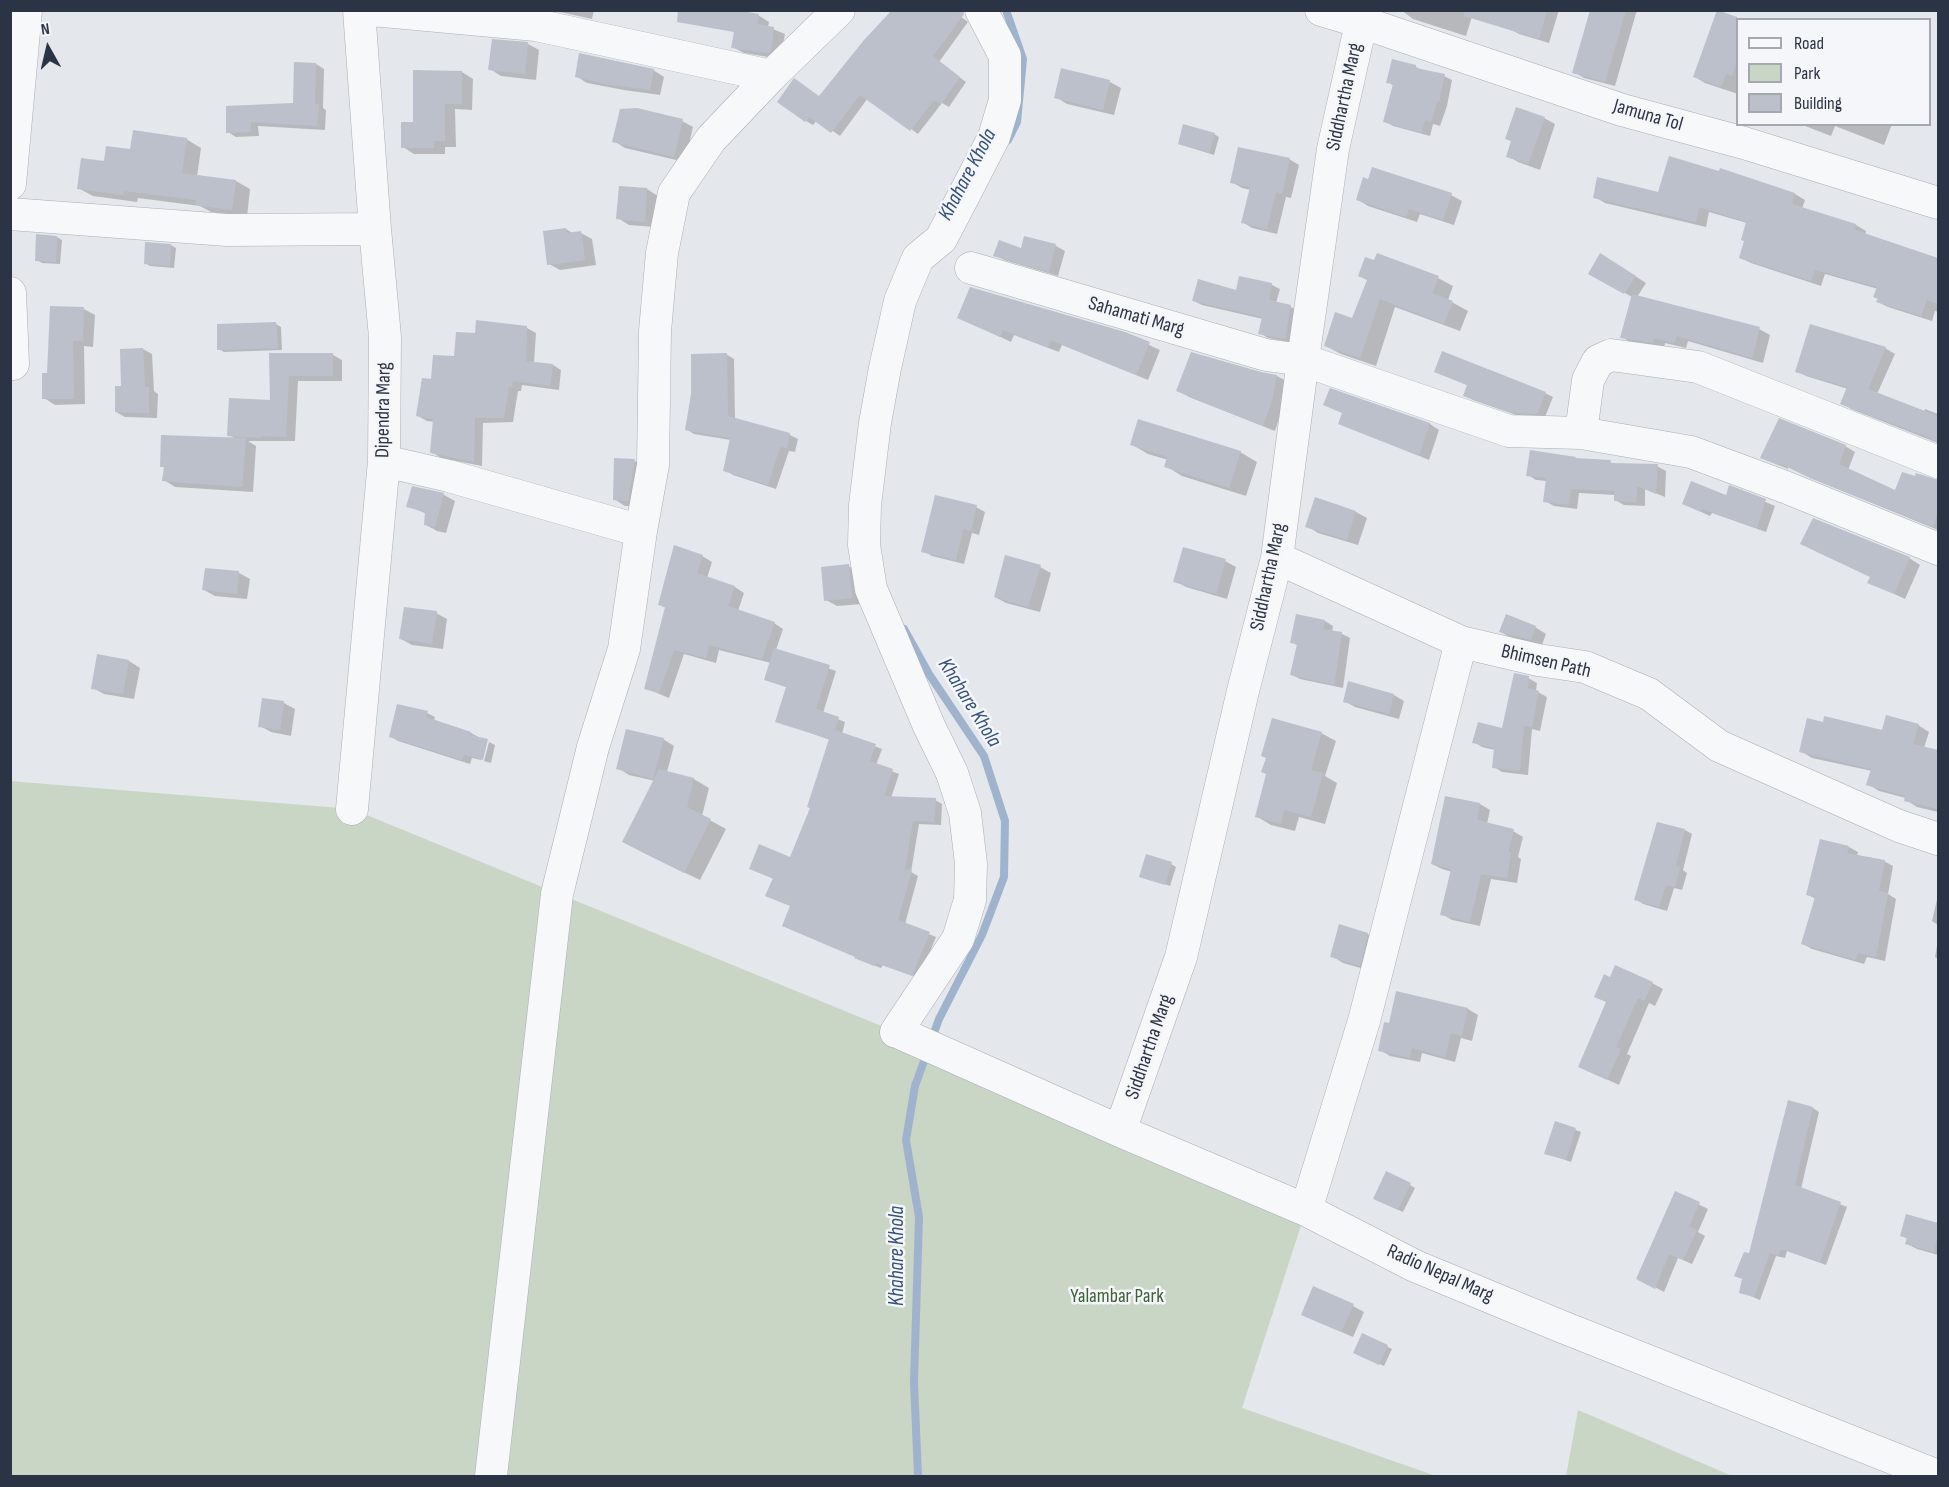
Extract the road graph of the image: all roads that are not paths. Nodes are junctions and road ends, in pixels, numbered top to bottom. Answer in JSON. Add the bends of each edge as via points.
{"nodes":[{"id":1,"x":26,"y":10,"type":"edge"},
{"id":2,"x":359,"y":10,"type":"edge"},
{"id":3,"x":372,"y":10,"type":"edge"},
{"id":4,"x":839,"y":10,"type":"edge"},
{"id":5,"x":981,"y":10,"type":"edge"},
{"id":6,"x":1321,"y":10,"type":"edge"},
{"id":7,"x":1362,"y":16,"type":"edge"},
{"id":8,"x":771,"y":76,"type":"junction"},
{"id":9,"x":10,"y":184,"type":"edge"},
{"id":10,"x":1938,"y":203,"type":"edge"},
{"id":11,"x":10,"y":214,"type":"edge"},
{"id":12,"x":375,"y":229,"type":"junction"},
{"id":13,"x":971,"y":268,"type":"dead end"},
{"id":14,"x":10,"y":293,"type":"edge"},
{"id":15,"x":1303,"y":360,"type":"junction"},
{"id":16,"x":10,"y":364,"type":"edge"},
{"id":17,"x":1581,"y":433,"type":"junction"},
{"id":18,"x":384,"y":460,"type":"junction"},
{"id":19,"x":1938,"y":462,"type":"edge"},
{"id":20,"x":641,"y":531,"type":"junction"},
{"id":21,"x":1938,"y":549,"type":"edge"},
{"id":22,"x":1277,"y":558,"type":"junction"},
{"id":23,"x":1461,"y":642,"type":"junction"},
{"id":24,"x":351,"y":809,"type":"dead end"},
{"id":25,"x":1938,"y":839,"type":"edge"},
{"id":26,"x":1120,"y":1131,"type":"junction"},
{"id":27,"x":1306,"y":1210,"type":"junction"},
{"id":28,"x":491,"y":1476,"type":"edge"},
{"id":29,"x":1938,"y":1476,"type":"edge"}],
"edges":[{"from":1,"to":9,"type":"street"},
{"from":2,"to":12,"type":"street","name":"Dipendra Marg"},
{"from":3,"to":8,"type":"street","via":[[536,25]]},
{"from":4,"to":8,"type":"street"},
{"from":5,"to":26,"type":"street","name":"Radio Nepal Marg","via":[[1005,56],[1005,100],[994,137],[963,197],[941,239],[918,258],[900,301],[877,412],[865,506],[864,545],[871,589],[952,773],[965,813],[971,864],[970,900],[958,939],[899,1033]]},
{"from":6,"to":7,"type":"street","name":"Jamuna Tol"},
{"from":7,"to":10,"type":"street","name":"Jamuna Tol","via":[[1622,110]]},
{"from":7,"to":15,"type":"street","name":"Siddhartha Marg","via":[[1333,149]]},
{"from":8,"to":20,"type":"street","via":[[711,139],[674,193],[662,253],[655,331],[653,465]]},
{"from":11,"to":12,"type":"street","via":[[227,230]]},
{"from":12,"to":18,"type":"street","name":"Dipendra Marg","via":[[385,337]]},
{"from":13,"to":15,"type":"street","name":"Sahamati Marg","via":[[1266,355]]},
{"from":14,"to":16,"type":"street"},
{"from":15,"to":17,"type":"street","name":"Sahamati Marg","via":[[1509,431]]},
{"from":15,"to":22,"type":"street","name":"Siddhartha Marg"},
{"from":17,"to":19,"type":"street","via":[[1588,380],[1598,362],[1611,355],[1698,367]]},
{"from":17,"to":21,"type":"street","name":"Sahamati Marg","via":[[1691,452]]},
{"from":18,"to":20,"type":"street"},
{"from":18,"to":24,"type":"street","name":"Dipendra Marg"},
{"from":20,"to":28,"type":"street","via":[[624,649],[593,747],[557,894]]},
{"from":22,"to":23,"type":"street","name":"Bhimsen Path"},
{"from":22,"to":26,"type":"street","name":"Siddhartha Marg","via":[[1181,957]]},
{"from":23,"to":25,"type":"street","name":"Bhimsen Path","via":[[1585,667],[1649,694],[1719,746],[1899,826]]},
{"from":23,"to":27,"type":"street","via":[[1364,1021]]},
{"from":26,"to":27,"type":"street","name":"Radio Nepal Marg"},
{"from":27,"to":29,"type":"street","name":"Radio Nepal Marg","via":[[1415,1266]]}]}
